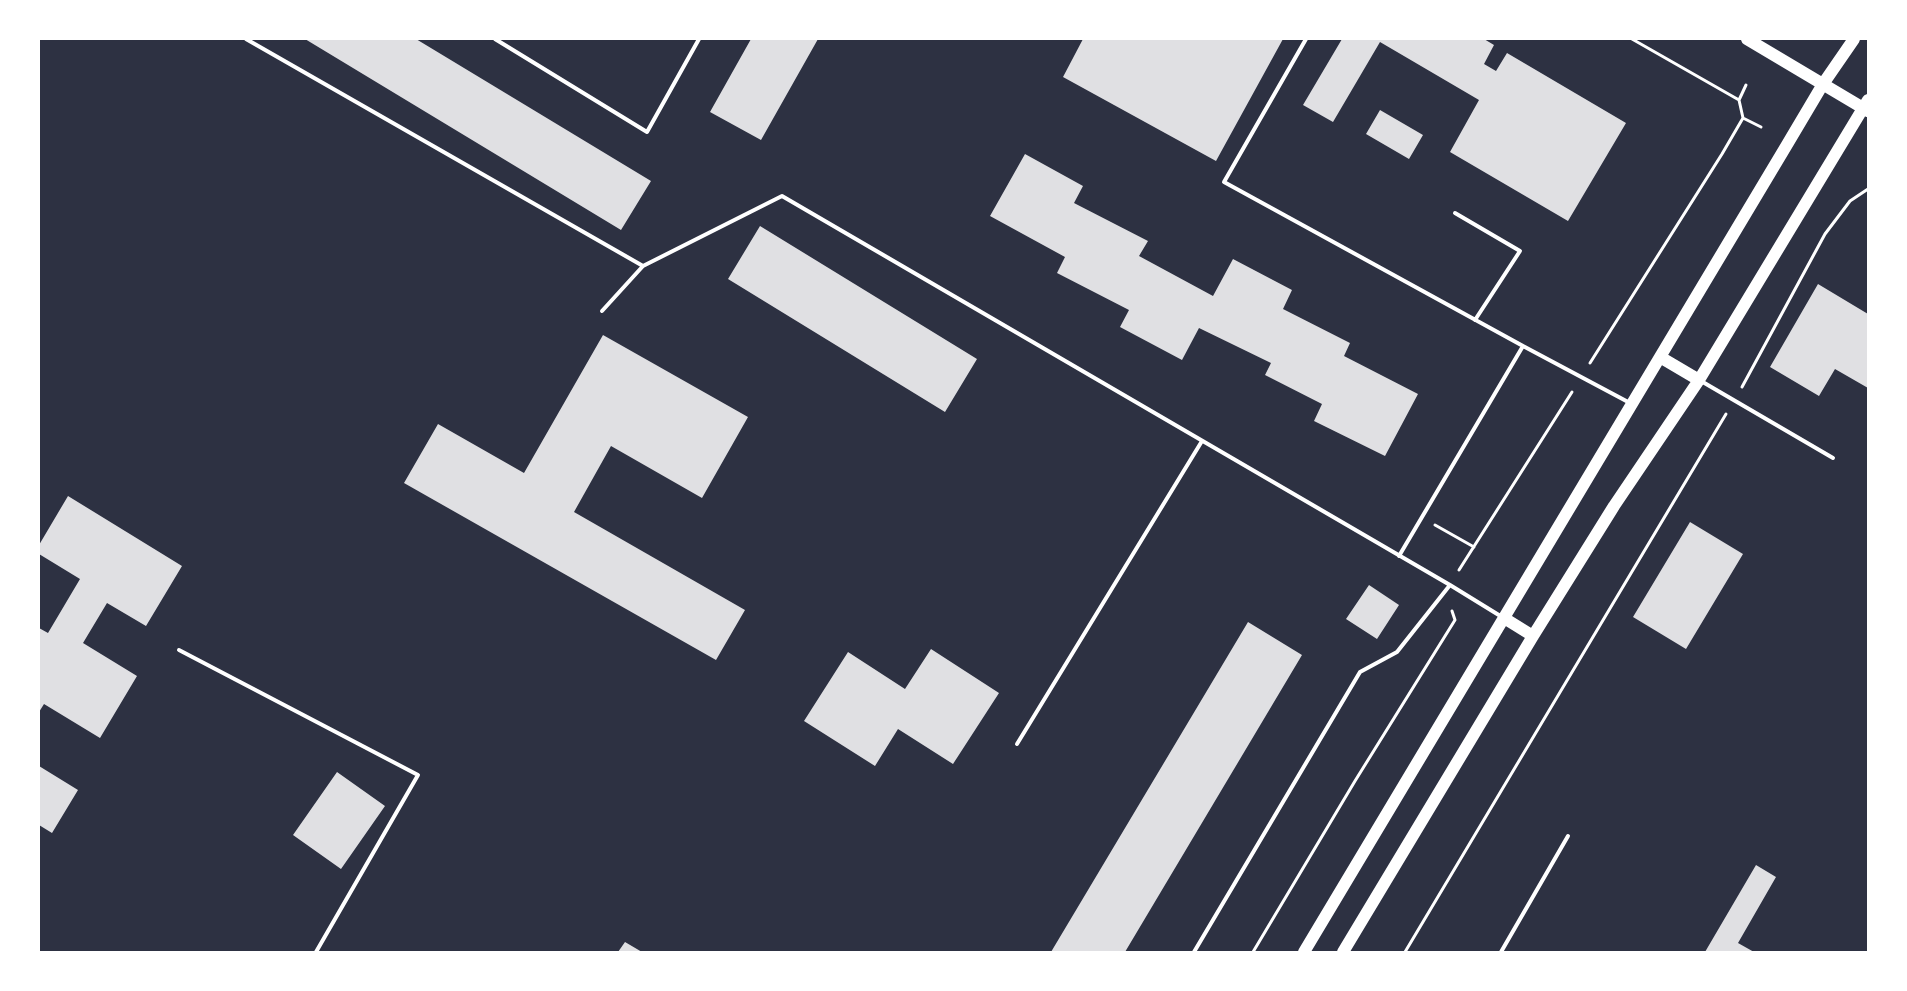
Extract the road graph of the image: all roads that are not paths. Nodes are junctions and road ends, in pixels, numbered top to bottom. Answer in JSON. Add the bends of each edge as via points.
{"nodes":[{"id":1,"x":246,"y":39,"type":"edge"},
{"id":2,"x":495,"y":39,"type":"edge"},
{"id":3,"x":699,"y":39,"type":"edge"},
{"id":4,"x":1306,"y":39,"type":"edge"},
{"id":5,"x":1748,"y":39,"type":"edge"},
{"id":6,"x":1854,"y":39,"type":"edge"},
{"id":7,"x":1823,"y":84,"type":"junction"},
{"id":8,"x":1867,"y":106,"type":"edge"},
{"id":9,"x":1455,"y":213,"type":"dead end"},
{"id":10,"x":643,"y":266,"type":"junction"},
{"id":11,"x":602,"y":311,"type":"dead end"},
{"id":12,"x":1475,"y":320,"type":"junction"},
{"id":13,"x":1523,"y":346,"type":"junction"},
{"id":14,"x":1660,"y":357,"type":"junction"},
{"id":15,"x":1699,"y":380,"type":"junction"},
{"id":16,"x":1632,"y":404,"type":"junction"},
{"id":17,"x":1202,"y":441,"type":"junction"},
{"id":18,"x":1833,"y":458,"type":"dead end"},
{"id":19,"x":1399,"y":556,"type":"junction"},
{"id":20,"x":1450,"y":585,"type":"junction"},
{"id":21,"x":1504,"y":618,"type":"junction"},
{"id":22,"x":1533,"y":636,"type":"junction"},
{"id":23,"x":179,"y":650,"type":"dead end"},
{"id":24,"x":1017,"y":744,"type":"dead end"},
{"id":25,"x":1568,"y":836,"type":"dead end"},
{"id":26,"x":316,"y":952,"type":"edge"},
{"id":27,"x":1194,"y":952,"type":"edge"},
{"id":28,"x":1304,"y":952,"type":"edge"},
{"id":29,"x":1343,"y":952,"type":"edge"},
{"id":30,"x":1501,"y":952,"type":"edge"}],
"edges":[{"from":1,"to":10,"type":"lane"},
{"from":2,"to":3,"type":"lane","via":[[647,132]]},
{"from":4,"to":12,"type":"lane","via":[[1224,182]]},
{"from":5,"to":7,"type":"main road"},
{"from":6,"to":7,"type":"main road"},
{"from":7,"to":8,"type":"main road"},
{"from":7,"to":14,"type":"main road"},
{"from":8,"to":15,"type":"main road"},
{"from":9,"to":12,"type":"lane","via":[[1520,251]]},
{"from":10,"to":11,"type":"lane"},
{"from":10,"to":17,"type":"lane","via":[[782,196]]},
{"from":12,"to":13,"type":"lane"},
{"from":13,"to":16,"type":"lane"},
{"from":13,"to":19,"type":"lane"},
{"from":14,"to":15,"type":"main road"},
{"from":14,"to":16,"type":"main road"},
{"from":15,"to":18,"type":"lane"},
{"from":15,"to":22,"type":"main road","via":[[1614,506]]},
{"from":16,"to":21,"type":"main road"},
{"from":17,"to":19,"type":"lane"},
{"from":17,"to":24,"type":"lane"},
{"from":19,"to":20,"type":"lane"},
{"from":20,"to":21,"type":"lane"},
{"from":20,"to":27,"type":"lane","via":[[1397,652],[1360,672]]},
{"from":21,"to":22,"type":"main road"},
{"from":21,"to":28,"type":"main road"},
{"from":22,"to":29,"type":"main road"},
{"from":23,"to":26,"type":"lane","via":[[418,775]]},
{"from":25,"to":30,"type":"lane"}]}
